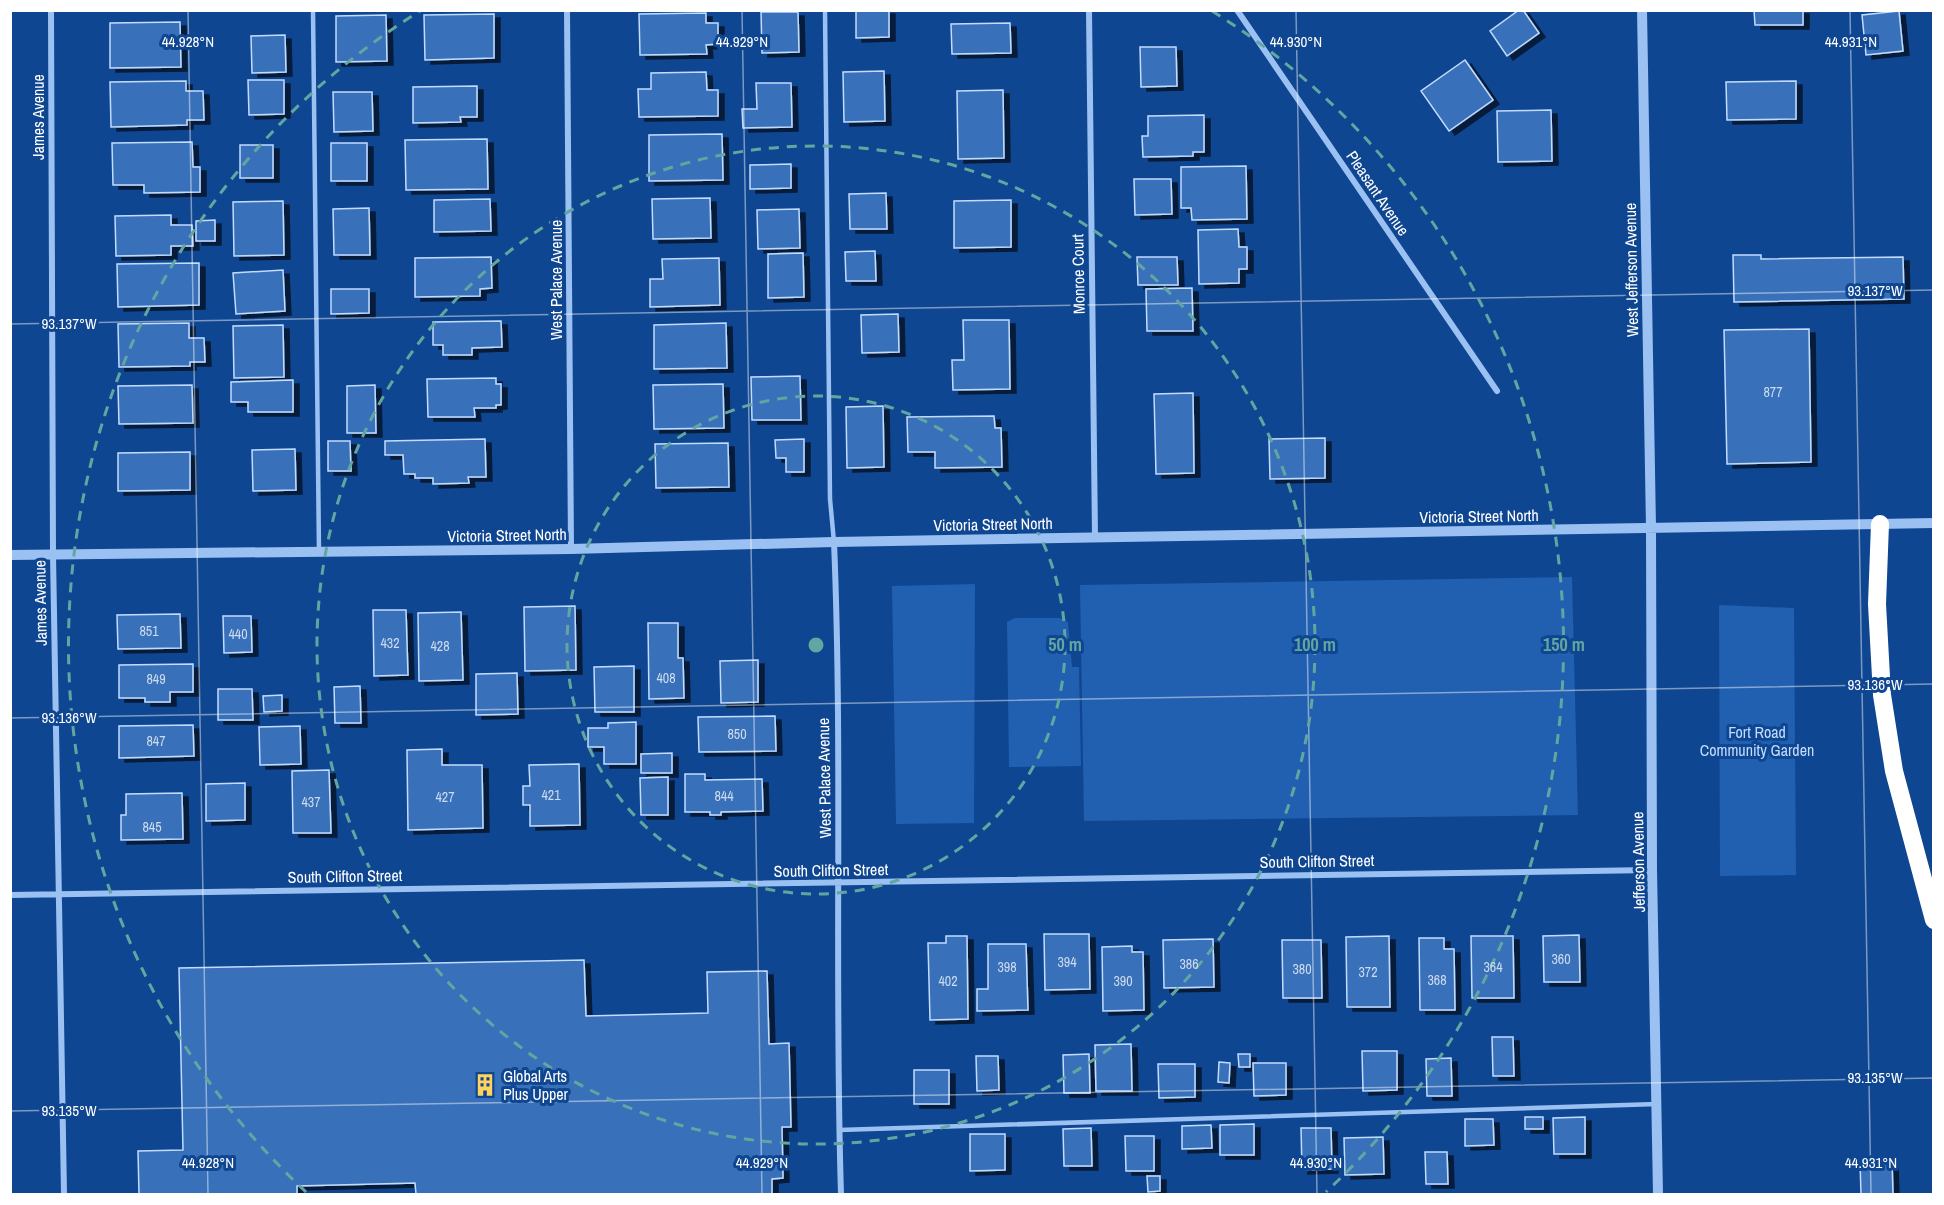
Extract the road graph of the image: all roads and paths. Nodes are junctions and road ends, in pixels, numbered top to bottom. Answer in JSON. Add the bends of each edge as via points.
{"nodes":[{"id":1,"x":51,"y":10,"type":"edge"},
{"id":2,"x":313,"y":10,"type":"edge"},
{"id":3,"x":567,"y":10,"type":"edge"},
{"id":4,"x":825,"y":10,"type":"edge"},
{"id":5,"x":1089,"y":10,"type":"edge"},
{"id":6,"x":1236,"y":10,"type":"edge"},
{"id":7,"x":1642,"y":10,"type":"edge"},
{"id":8,"x":1497,"y":391,"type":"dead end"},
{"id":9,"x":1934,"y":523,"type":"edge"},
{"id":10,"x":1880,"y":524,"type":"junction"},
{"id":11,"x":1651,"y":528,"type":"junction"},
{"id":12,"x":1095,"y":538,"type":"junction"},
{"id":13,"x":834,"y":542,"type":"junction"},
{"id":14,"x":571,"y":549,"type":"junction"},
{"id":15,"x":319,"y":552,"type":"junction"},
{"id":16,"x":10,"y":555,"type":"edge"},
{"id":17,"x":53,"y":555,"type":"junction"},
{"id":18,"x":1652,"y":870,"type":"junction"},
{"id":19,"x":839,"y":883,"type":"junction"},
{"id":20,"x":60,"y":894,"type":"junction"},
{"id":21,"x":10,"y":895,"type":"edge"},
{"id":22,"x":1934,"y":920,"type":"edge"},
{"id":23,"x":1657,"y":1104,"type":"junction"},
{"id":24,"x":839,"y":1130,"type":"junction"},
{"id":25,"x":64,"y":1194,"type":"edge"},
{"id":26,"x":841,"y":1194,"type":"edge"},
{"id":27,"x":1658,"y":1194,"type":"edge"}],
"edges":[{"from":1,"to":17,"type":"street","name":"James Avenue"},
{"from":2,"to":15,"type":"lane"},
{"from":3,"to":14,"type":"street","name":"West Palace Avenue"},
{"from":4,"to":13,"type":"lane","via":[[830,500]]},
{"from":5,"to":12,"type":"street","name":"Monroe Court"},
{"from":6,"to":8,"type":"street","name":"Pleasant Avenue"},
{"from":7,"to":11,"type":"street","name":"West Jefferson Avenue"},
{"from":9,"to":10,"type":"street","name":"Victoria Street North"},
{"from":10,"to":11,"type":"street","name":"Victoria Street North"},
{"from":10,"to":22,"type":"highway","via":[[1877,604],[1882,695],[1894,771]]},
{"from":11,"to":12,"type":"street","name":"Victoria Street North"},
{"from":11,"to":18,"type":"street","name":"Jefferson Avenue"},
{"from":12,"to":13,"type":"street","name":"Victoria Street North"},
{"from":13,"to":14,"type":"street","name":"Victoria Street North"},
{"from":13,"to":19,"type":"street","name":"West Palace Avenue"},
{"from":14,"to":15,"type":"street","name":"Victoria Street North"},
{"from":15,"to":17,"type":"street","name":"Victoria Street North"},
{"from":16,"to":17,"type":"street","name":"Victoria Street North"},
{"from":17,"to":20,"type":"street","name":"James Avenue"},
{"from":18,"to":19,"type":"street","name":"South Clifton Street"},
{"from":18,"to":23,"type":"street","name":"Jefferson Avenue"},
{"from":19,"to":20,"type":"street","name":"South Clifton Street"},
{"from":19,"to":24,"type":"street","name":"West Palace Avenue"},
{"from":20,"to":21,"type":"street","name":"South Clifton Street"},
{"from":20,"to":25,"type":"street","name":"James Avenue"},
{"from":23,"to":24,"type":"lane"},
{"from":23,"to":27,"type":"street","name":"Jefferson Avenue"},
{"from":24,"to":26,"type":"street","name":"West Palace Avenue"}]}
